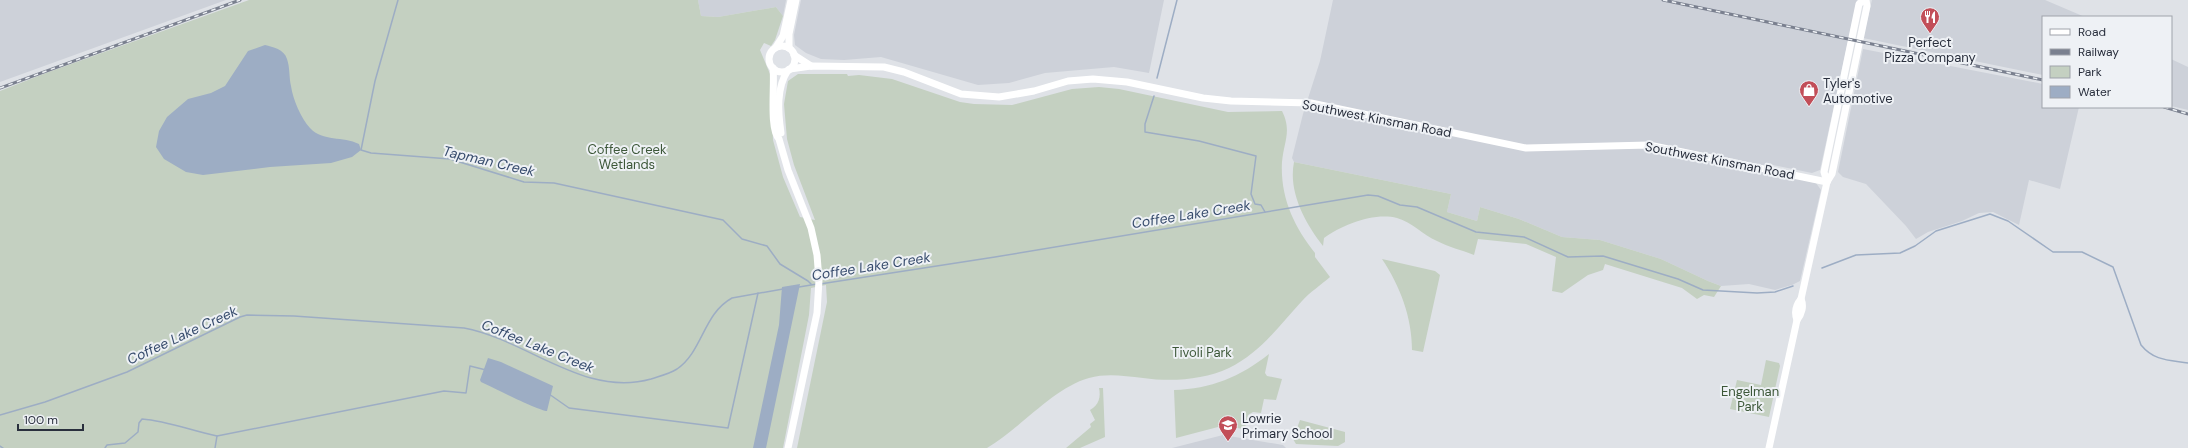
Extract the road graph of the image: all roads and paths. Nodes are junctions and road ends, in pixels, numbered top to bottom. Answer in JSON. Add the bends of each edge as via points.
{"nodes":[{"id":1,"x":791,"y":0,"type":"edge"},
{"id":2,"x":796,"y":0,"type":"edge"},
{"id":3,"x":1865,"y":0,"type":"edge"},
{"id":4,"x":776,"y":48,"type":"junction"},
{"id":5,"x":789,"y":48,"type":"junction"},
{"id":6,"x":794,"y":55,"type":"junction"},
{"id":7,"x":811,"y":66,"type":"junction"},
{"id":8,"x":773,"y":68,"type":"junction"},
{"id":9,"x":789,"y":70,"type":"junction"},
{"id":10,"x":779,"y":139,"type":"junction"},
{"id":11,"x":1827,"y":182,"type":"junction"},
{"id":12,"x":788,"y":448,"type":"edge"},
{"id":13,"x":1769,"y":448,"type":"edge"}],
"edges":[{"from":1,"to":4,"type":"main road","via":[[783,36]]},
{"from":2,"to":5,"type":"main road"},
{"from":3,"to":11,"type":"main road","via":[[1867,6],[1832,174]]},
{"from":4,"to":5,"type":"main road"},
{"from":4,"to":8,"type":"main road","via":[[769,57]]},
{"from":5,"to":6,"type":"main road"},
{"from":6,"to":7,"type":"main road"},
{"from":6,"to":9,"type":"main road","via":[[794,63]]},
{"from":7,"to":9,"type":"main road","name":"Southwest Kinsman Road"},
{"from":7,"to":11,"type":"main road","name":"Southwest Kinsman Road","via":[[884,68],[904,72],[961,94],[985,97],[999,97],[1034,91],[1068,81],[1093,79],[1127,82],[1230,101],[1311,103],[1526,148],[1649,144]]},
{"from":8,"to":9,"type":"main road","via":[[780,72]]},
{"from":8,"to":10,"type":"main road","via":[[774,118]]},
{"from":9,"to":10,"type":"main road","via":[[780,88]]},
{"from":10,"to":12,"type":"main road","via":[[812,232],[819,280],[814,324]]},
{"from":11,"to":13,"type":"main road","via":[[1801,299],[1803,304],[1800,316],[1796,320]]}]}
